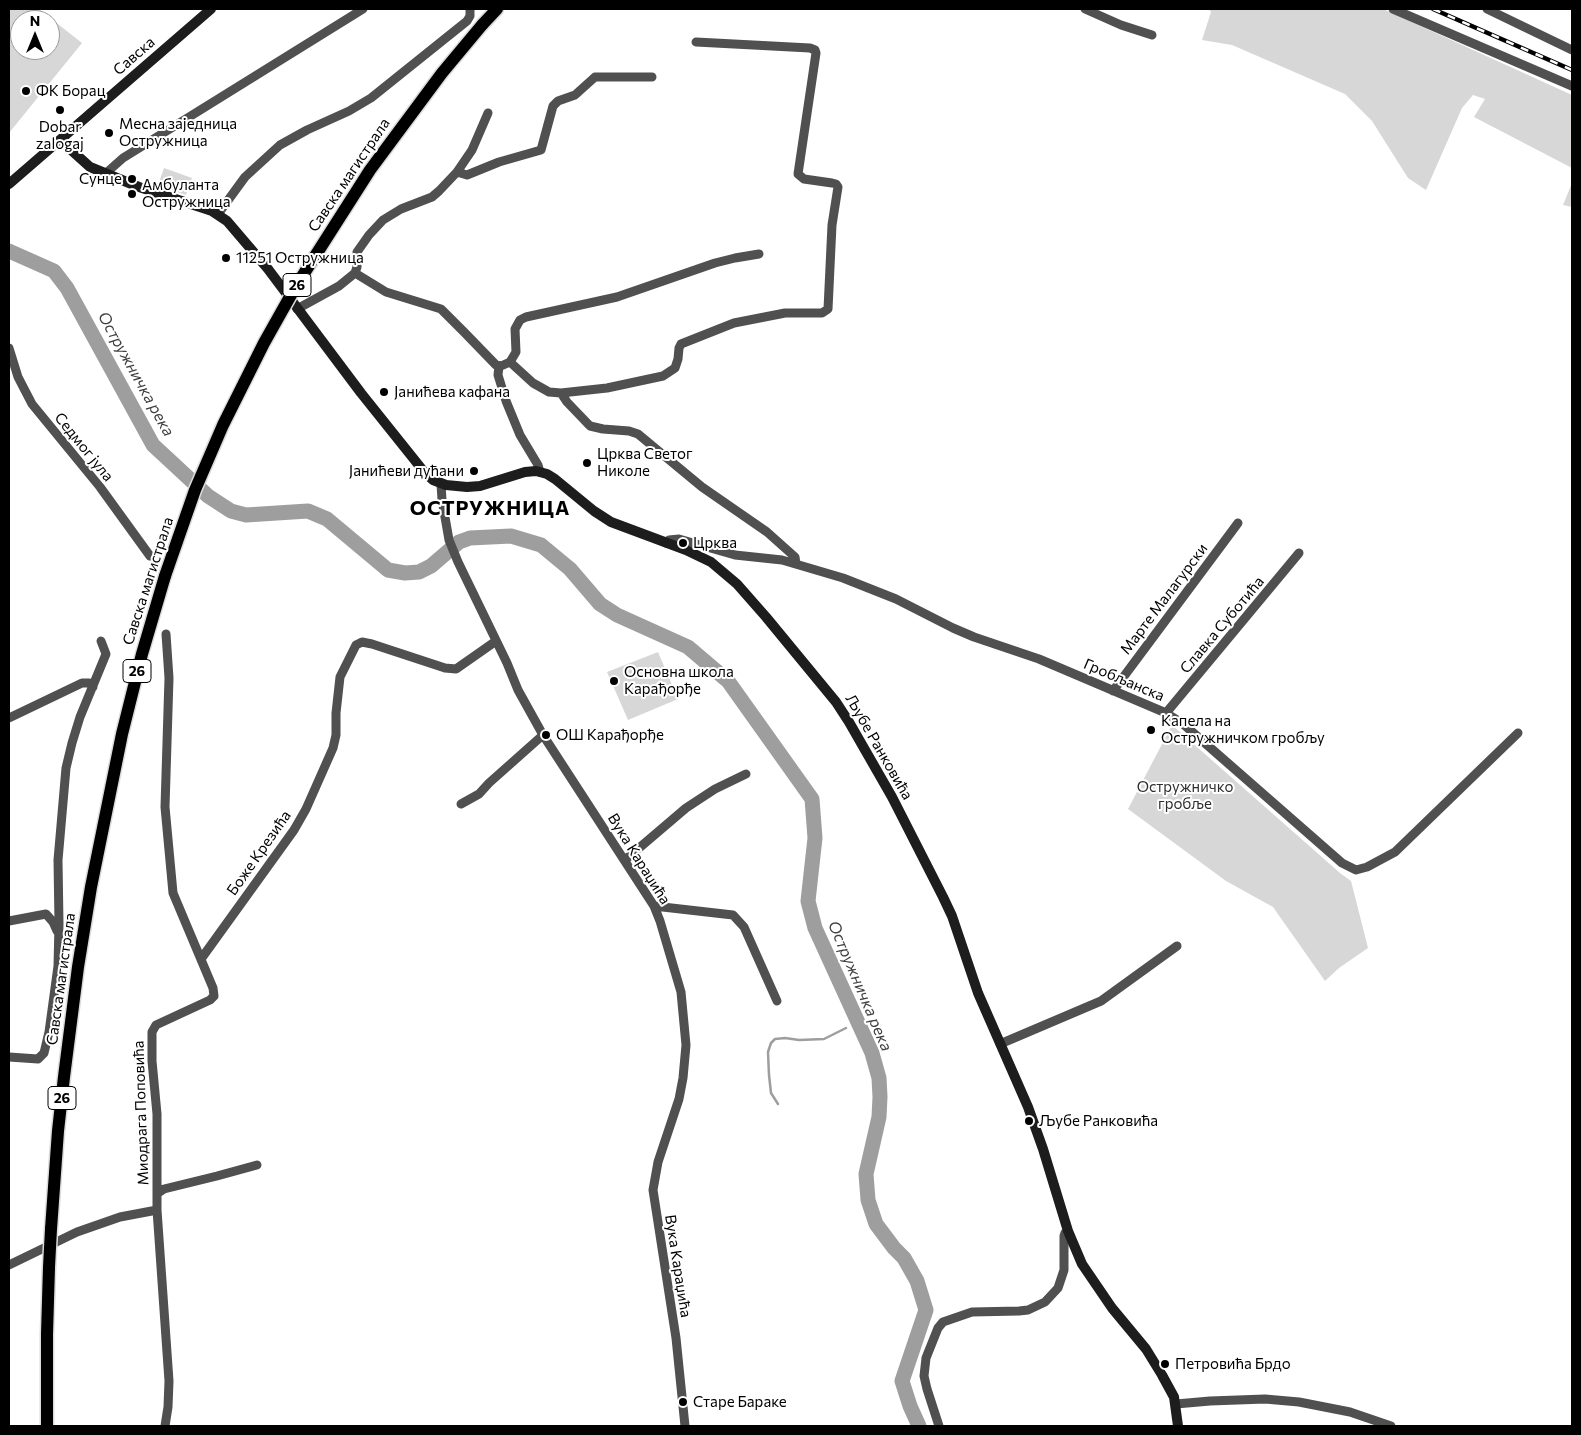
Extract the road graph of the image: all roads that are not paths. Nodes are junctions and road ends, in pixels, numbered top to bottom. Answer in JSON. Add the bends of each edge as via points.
{"nodes":[{"id":1,"x":211,"y":9,"type":"edge"},
{"id":2,"x":362,"y":9,"type":"edge"},
{"id":3,"x":470,"y":9,"type":"edge"},
{"id":4,"x":497,"y":9,"type":"edge"},
{"id":5,"x":1084,"y":9,"type":"edge"},
{"id":6,"x":1394,"y":9,"type":"edge"},
{"id":7,"x":1487,"y":9,"type":"edge"},
{"id":8,"x":1152,"y":35,"type":"dead end"},
{"id":9,"x":696,"y":42,"type":"dead end"},
{"id":10,"x":1572,"y":50,"type":"edge"},
{"id":11,"x":652,"y":77,"type":"dead end"},
{"id":12,"x":1572,"y":86,"type":"edge"},
{"id":13,"x":488,"y":113,"type":"dead end"},
{"id":14,"x":60,"y":140,"type":"junction"},
{"id":15,"x":457,"y":172,"type":"junction"},
{"id":16,"x":105,"y":174,"type":"junction"},
{"id":17,"x":9,"y":184,"type":"edge"},
{"id":18,"x":218,"y":214,"type":"junction"},
{"id":19,"x":759,"y":254,"type":"dead end"},
{"id":20,"x":355,"y":273,"type":"junction"},
{"id":21,"x":297,"y":309,"type":"junction"},
{"id":22,"x":9,"y":348,"type":"edge"},
{"id":23,"x":510,"y":362,"type":"junction"},
{"id":24,"x":499,"y":366,"type":"junction"},
{"id":25,"x":561,"y":393,"type":"junction"},
{"id":26,"x":540,"y":472,"type":"junction"},
{"id":27,"x":441,"y":484,"type":"junction"},
{"id":28,"x":1238,"y":523,"type":"dead end"},
{"id":29,"x":666,"y":543,"type":"junction"},
{"id":30,"x":1299,"y":553,"type":"dead end"},
{"id":31,"x":150,"y":556,"type":"dead end"},
{"id":32,"x":796,"y":564,"type":"junction"},
{"id":33,"x":166,"y":634,"type":"dead end"},
{"id":34,"x":101,"y":641,"type":"dead end"},
{"id":35,"x":496,"y":641,"type":"junction"},
{"id":36,"x":93,"y":687,"type":"junction"},
{"id":37,"x":1113,"y":691,"type":"junction"},
{"id":38,"x":1166,"y":713,"type":"junction"},
{"id":39,"x":9,"y":718,"type":"edge"},
{"id":40,"x":1518,"y":733,"type":"dead end"},
{"id":41,"x":543,"y":736,"type":"junction"},
{"id":42,"x":746,"y":774,"type":"dead end"},
{"id":43,"x":461,"y":804,"type":"dead end"},
{"id":44,"x":625,"y":860,"type":"junction"},
{"id":45,"x":654,"y":906,"type":"junction"},
{"id":46,"x":9,"y":921,"type":"edge"},
{"id":47,"x":59,"y":939,"type":"junction"},
{"id":48,"x":1177,"y":946,"type":"dead end"},
{"id":49,"x":201,"y":959,"type":"junction"},
{"id":50,"x":776,"y":1001,"type":"dead end"},
{"id":51,"x":1000,"y":1044,"type":"junction"},
{"id":52,"x":9,"y":1057,"type":"edge"},
{"id":53,"x":257,"y":1164,"type":"dead end"},
{"id":54,"x":158,"y":1192,"type":"junction"},
{"id":55,"x":157,"y":1210,"type":"junction"},
{"id":56,"x":1068,"y":1232,"type":"junction"},
{"id":57,"x":9,"y":1265,"type":"edge"},
{"id":58,"x":1176,"y":1404,"type":"junction"},
{"id":59,"x":47,"y":1426,"type":"edge"},
{"id":60,"x":165,"y":1426,"type":"edge"},
{"id":61,"x":685,"y":1426,"type":"edge"},
{"id":62,"x":939,"y":1426,"type":"edge"},
{"id":63,"x":1178,"y":1426,"type":"edge"},
{"id":64,"x":1391,"y":1426,"type":"edge"}],
"edges":[{"from":1,"to":14,"type":"street","name":"Савска"},
{"from":2,"to":16,"type":"street","via":[[123,158]]},
{"from":3,"to":18,"type":"street","via":[[467,20],[371,98],[280,145],[245,177]]},
{"from":4,"to":59,"type":"main road","name":"Савска магистрала","number":"26","bridge":true,"via":[[442,73],[370,170],[296,286],[223,426],[195,490],[165,576],[122,734],[78,967],[58,1131],[51,1229]]},
{"from":5,"to":8,"type":"street"},
{"from":6,"to":12,"type":"street"},
{"from":7,"to":10,"type":"street"},
{"from":9,"to":25,"type":"street","via":[[815,50],[798,174],[804,179],[832,183],[838,187],[832,225],[829,306],[826,311],[818,313],[786,313],[734,323],[681,344],[678,363],[663,376],[620,386]]},
{"from":11,"to":15,"type":"street","via":[[594,78],[576,95],[553,106],[540,150],[467,175]]},
{"from":13,"to":15,"type":"street","via":[[472,150]]},
{"from":14,"to":16,"type":"street","via":[[90,167]]},
{"from":14,"to":17,"type":"street","name":"Савска"},
{"from":15,"to":20,"type":"street","via":[[436,195],[383,220],[357,252]]},
{"from":16,"to":18,"type":"street"},
{"from":18,"to":21,"type":"street","via":[[242,238]]},
{"from":19,"to":23,"type":"street","via":[[715,263],[612,299],[526,316],[515,328],[516,352]]},
{"from":20,"to":21,"type":"street","via":[[339,286]]},
{"from":20,"to":24,"type":"street","via":[[386,292],[440,309]]},
{"from":21,"to":27,"type":"street","via":[[425,473]]},
{"from":22,"to":31,"type":"street","name":"Седмог јула","via":[[18,377],[32,404],[100,487]]},
{"from":23,"to":24,"type":"street"},
{"from":23,"to":25,"type":"street","via":[[540,388]]},
{"from":24,"to":26,"type":"street","via":[[498,375],[506,401]]},
{"from":25,"to":32,"type":"street","via":[[590,426],[638,434],[702,487],[767,532],[795,557]]},
{"from":26,"to":27,"type":"street","via":[[525,472],[480,486]]},
{"from":26,"to":29,"type":"street","name":"Љубе Ранковића","via":[[555,479],[606,520]]},
{"from":27,"to":35,"type":"street","name":"Вука Караџића","via":[[449,540]]},
{"from":28,"to":37,"type":"street","name":"Марте Малагурски"},
{"from":29,"to":32,"type":"street","name":"Гробљанска","via":[[674,538],[735,555],[774,558]]},
{"from":29,"to":51,"type":"street","name":"Љубе Ранковића","via":[[699,556],[728,575],[791,645],[840,708],[892,798],[943,897]]},
{"from":30,"to":38,"type":"street","name":"Славка Суботића"},
{"from":32,"to":37,"type":"street","name":"Гробљанска","via":[[896,599],[974,637],[1039,659]]},
{"from":33,"to":49,"type":"street","name":"Миодрага Поповића","via":[[169,678],[165,808],[173,893]]},
{"from":34,"to":36,"type":"street","via":[[106,654]]},
{"from":35,"to":41,"type":"street","name":"Вука Караџића"},
{"from":35,"to":49,"type":"street","name":"Боже Крезића","via":[[456,669],[372,644],[362,642],[356,645],[340,677],[333,748],[306,809]]},
{"from":36,"to":39,"type":"street","via":[[82,682]]},
{"from":36,"to":47,"type":"street","via":[[77,726],[66,768],[58,860]]},
{"from":37,"to":38,"type":"street","name":"Гробљанска"},
{"from":38,"to":40,"type":"street","name":"Гробљанска","via":[[1182,723],[1342,863],[1356,870],[1395,852]]},
{"from":41,"to":43,"type":"street","via":[[479,794]]},
{"from":41,"to":44,"type":"street","name":"Вука Караџића"},
{"from":42,"to":44,"type":"street","via":[[686,808]]},
{"from":44,"to":45,"type":"street","name":"Вука Караџића"},
{"from":45,"to":50,"type":"street","via":[[733,915],[744,927]]},
{"from":45,"to":61,"type":"street","name":"Вука Караџића","via":[[681,992],[686,1045],[679,1099],[652,1190],[676,1338]]},
{"from":46,"to":47,"type":"street","via":[[46,914],[56,927]]},
{"from":47,"to":52,"type":"street","via":[[58,966],[44,1052],[38,1059]]},
{"from":48,"to":51,"type":"street","via":[[1101,1001]]},
{"from":49,"to":54,"type":"street","name":"Миодрага Поповића","via":[[214,996],[156,1025],[152,1032]]},
{"from":51,"to":56,"type":"street","name":"Љубе Ранковића","via":[[1038,1132]]},
{"from":53,"to":54,"type":"street"},
{"from":54,"to":55,"type":"street","name":"Миодрага Поповића"},
{"from":55,"to":57,"type":"street","via":[[77,1232]]},
{"from":55,"to":60,"type":"street","name":"Миодрага Поповића","via":[[169,1381]]},
{"from":56,"to":58,"type":"street","name":"Љубе Ранковића","via":[[1082,1264],[1146,1349]]},
{"from":56,"to":62,"type":"street","via":[[1064,1236],[1064,1270],[1058,1288],[1045,1302],[1028,1310],[972,1312],[943,1322],[938,1328],[926,1358],[924,1376]]},
{"from":58,"to":63,"type":"street","name":"Љубе Ранковића"},
{"from":58,"to":64,"type":"street","via":[[1265,1399],[1299,1402],[1350,1412]]}]}
